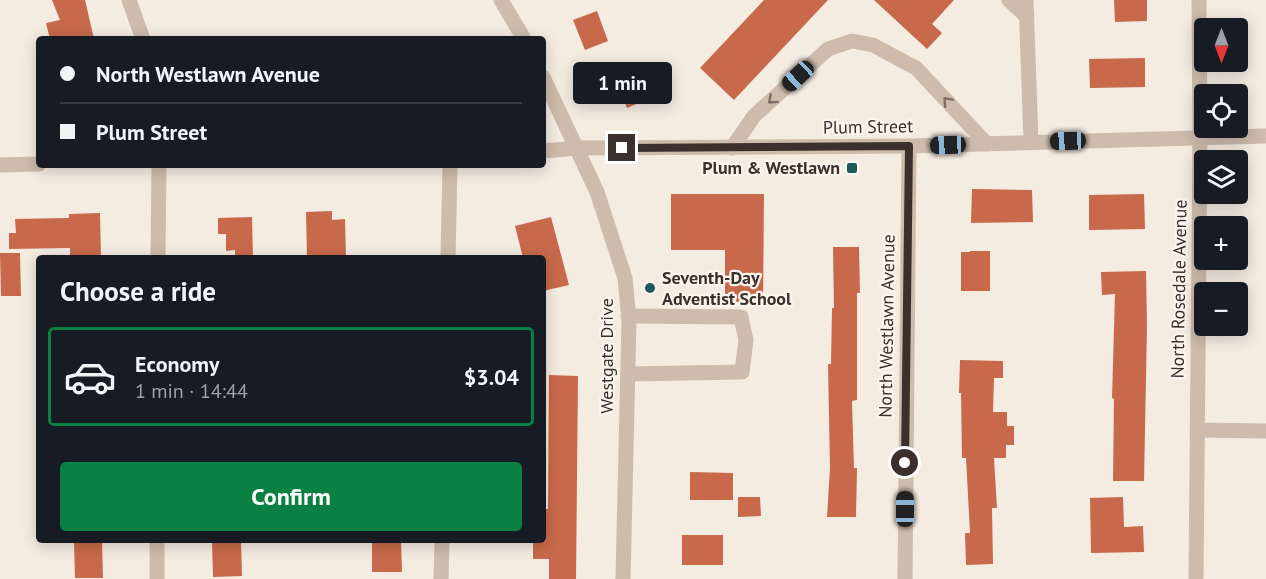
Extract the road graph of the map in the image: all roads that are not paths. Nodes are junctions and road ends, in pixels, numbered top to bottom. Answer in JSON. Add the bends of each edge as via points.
{"nodes":[{"id":1,"x":129,"y":0,"type":"edge"},
{"id":2,"x":501,"y":0,"type":"edge"},
{"id":3,"x":1009,"y":0,"type":"edge"},
{"id":4,"x":1026,"y":0,"type":"edge"},
{"id":5,"x":1199,"y":0,"type":"edge"},
{"id":6,"x":1027,"y":17,"type":"junction"},
{"id":7,"x":142,"y":36,"type":"edge"},
{"id":8,"x":522,"y":36,"type":"edge"},
{"id":9,"x":546,"y":83,"type":"edge"},
{"id":10,"x":1200,"y":84,"type":"edge"},
{"id":11,"x":1248,"y":136,"type":"edge"},
{"id":12,"x":1266,"y":136,"type":"edge"},
{"id":13,"x":1194,"y":137,"type":"edge"},
{"id":14,"x":1200,"y":138,"type":"edge"},
{"id":15,"x":1031,"y":142,"type":"junction"},
{"id":16,"x":987,"y":144,"type":"junction"},
{"id":17,"x":909,"y":146,"type":"junction"},
{"id":18,"x":578,"y":148,"type":"junction"},
{"id":19,"x":732,"y":148,"type":"junction"},
{"id":20,"x":546,"y":151,"type":"edge"},
{"id":21,"x":36,"y":164,"type":"edge"},
{"id":22,"x":0,"y":165,"type":"edge"},
{"id":23,"x":159,"y":168,"type":"edge"},
{"id":24,"x":450,"y":168,"type":"edge"},
{"id":25,"x":158,"y":255,"type":"edge"},
{"id":26,"x":448,"y":255,"type":"edge"},
{"id":27,"x":628,"y":316,"type":"junction"},
{"id":28,"x":628,"y":374,"type":"junction"},
{"id":29,"x":1198,"y":430,"type":"junction"},
{"id":30,"x":1266,"y":431,"type":"edge"},
{"id":31,"x":157,"y":543,"type":"edge"},
{"id":32,"x":442,"y":543,"type":"edge"},
{"id":33,"x":157,"y":579,"type":"edge"},
{"id":34,"x":441,"y":579,"type":"edge"},
{"id":35,"x":624,"y":579,"type":"edge"},
{"id":36,"x":905,"y":579,"type":"edge"},
{"id":37,"x":1196,"y":579,"type":"edge"}],
"edges":[{"from":1,"to":7,"type":"street"},
{"from":2,"to":8,"type":"street"},
{"from":3,"to":6,"type":"street"},
{"from":4,"to":6,"type":"street"},
{"from":5,"to":10,"type":"street","name":"North Rosedale Avenue"},
{"from":6,"to":15,"type":"street"},
{"from":9,"to":18,"type":"street","name":"Westgate Drive"},
{"from":11,"to":12,"type":"street","name":"Plum Street"},
{"from":13,"to":15,"type":"street","name":"Plum Street"},
{"from":14,"to":29,"type":"street","name":"North Rosedale Avenue"},
{"from":15,"to":16,"type":"street","name":"Plum Street"},
{"from":16,"to":17,"type":"street","name":"Plum Street"},
{"from":16,"to":19,"type":"street","one_way":true,"via":[[916,68],[873,45],[852,41],[828,49],[754,116]]},
{"from":17,"to":19,"type":"street","name":"Plum Street"},
{"from":17,"to":36,"type":"street","name":"North Westlawn Avenue"},
{"from":18,"to":19,"type":"street","name":"Plum Street"},
{"from":18,"to":20,"type":"street","name":"Plum Street"},
{"from":18,"to":27,"type":"street","name":"Westgate Drive","via":[[612,232],[625,278]]},
{"from":21,"to":22,"type":"street"},
{"from":23,"to":25,"type":"street"},
{"from":24,"to":26,"type":"street"},
{"from":27,"to":28,"type":"street","name":"Westgate Drive"},
{"from":27,"to":28,"type":"street","via":[[741,317],[746,340],[742,372]]},
{"from":28,"to":35,"type":"street","name":"Westgate Drive"},
{"from":29,"to":30,"type":"street"},
{"from":29,"to":37,"type":"street","name":"North Rosedale Avenue"},
{"from":31,"to":33,"type":"street"},
{"from":32,"to":34,"type":"street"}]}
